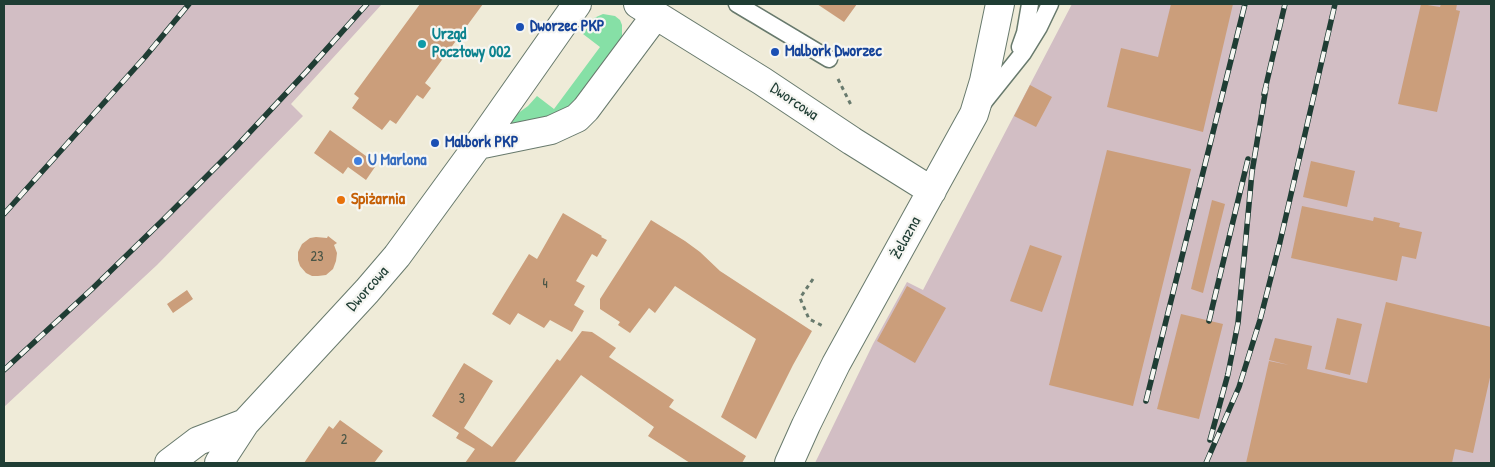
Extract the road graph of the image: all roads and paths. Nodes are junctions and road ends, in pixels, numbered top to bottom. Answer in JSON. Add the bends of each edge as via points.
{"nodes":[{"id":1,"x":577,"y":4,"type":"edge"},
{"id":2,"x":737,"y":4,"type":"edge"},
{"id":3,"x":1000,"y":4,"type":"edge"},
{"id":4,"x":1030,"y":4,"type":"edge"},
{"id":5,"x":1050,"y":4,"type":"edge"},
{"id":6,"x":653,"y":7,"type":"edge"},
{"id":7,"x":829,"y":59,"type":"joint"},
{"id":8,"x":1016,"y":61,"type":"junction"},
{"id":9,"x":851,"y":105,"type":"dead end"},
{"id":10,"x":974,"y":114,"type":"junction"},
{"id":11,"x":478,"y":145,"type":"junction"},
{"id":12,"x":932,"y":191,"type":"junction"},
{"id":13,"x":813,"y":278,"type":"dead end"},
{"id":14,"x":826,"y":328,"type":"dead end"},
{"id":15,"x":245,"y":422,"type":"junction"},
{"id":16,"x":169,"y":463,"type":"edge"},
{"id":17,"x":219,"y":463,"type":"edge"},
{"id":18,"x":789,"y":463,"type":"edge"}],
"edges":[{"from":1,"to":11,"type":"street","name":"Dworcowa"},
{"from":2,"to":7,"type":"lane"},
{"from":3,"to":10,"type":"street","name":"Żelazna"},
{"from":4,"to":8,"type":"lane"},
{"from":5,"to":8,"type":"lane"},
{"from":6,"to":11,"type":"street","name":"Dworcowa","via":[[577,118],[551,130]]},
{"from":6,"to":12,"type":"street","name":"Dworcowa"},
{"from":7,"to":9,"type":"path"},
{"from":8,"to":10,"type":"lane"},
{"from":10,"to":12,"type":"street","name":"Żelazna"},
{"from":11,"to":15,"type":"street","name":"Dworcowa","via":[[397,256]]},
{"from":12,"to":18,"type":"street","name":"Żelazna","via":[[840,357]]},
{"from":13,"to":14,"type":"path","via":[[800,298],[809,319]]},
{"from":15,"to":16,"type":"street","name":"Dworcowa","via":[[198,441]]},
{"from":15,"to":17,"type":"street","name":"Dworcowa"}]}
